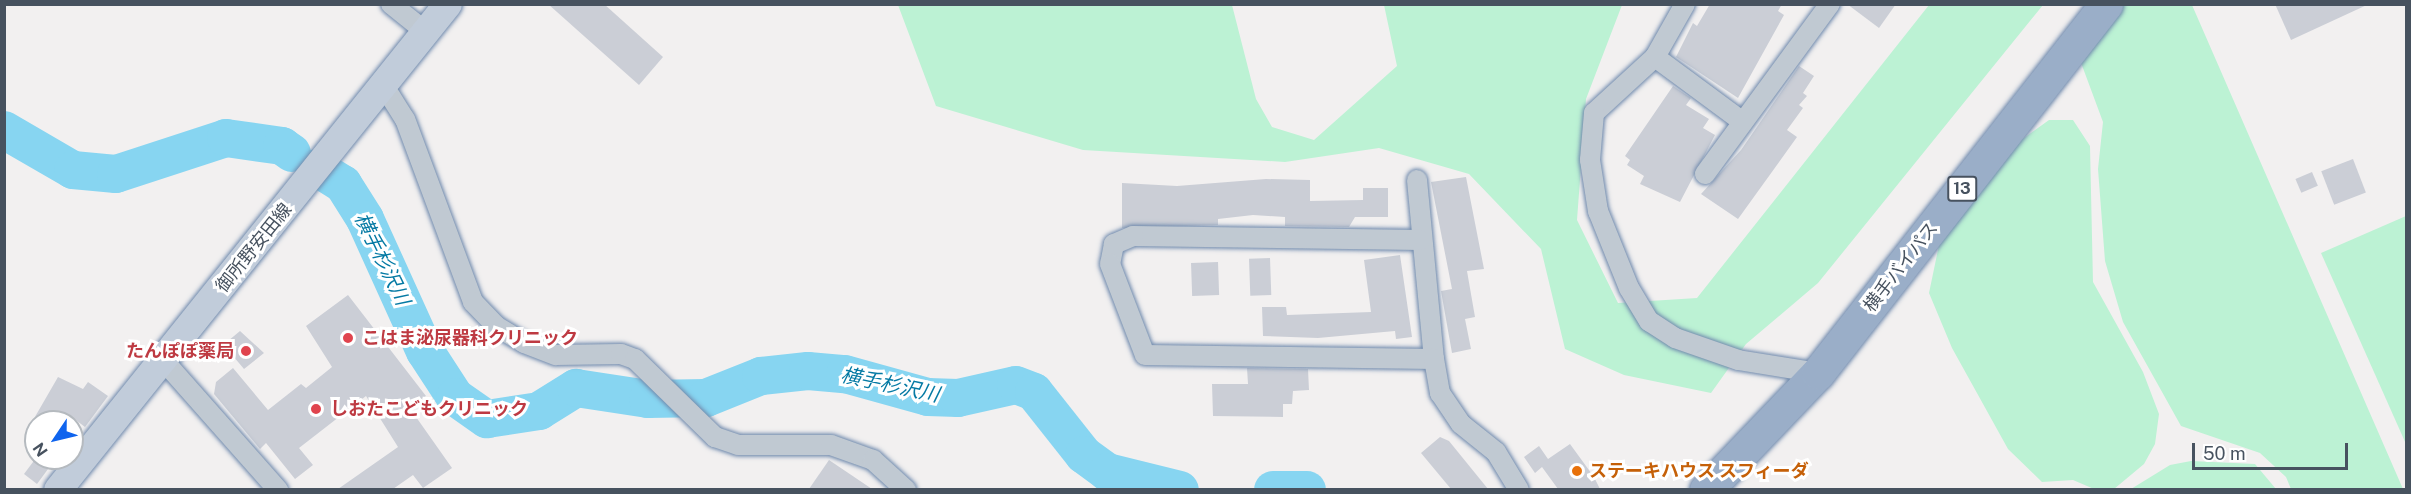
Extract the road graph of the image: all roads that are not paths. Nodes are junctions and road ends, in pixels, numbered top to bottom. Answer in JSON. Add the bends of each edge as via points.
{"nodes":[{"id":1,"x":391,"y":4,"type":"edge"},
{"id":2,"x":448,"y":4,"type":"edge"},
{"id":3,"x":1685,"y":4,"type":"edge"},
{"id":4,"x":1830,"y":4,"type":"edge"},
{"id":5,"x":2106,"y":4,"type":"edge"},
{"id":6,"x":426,"y":32,"type":"junction"},
{"id":7,"x":1655,"y":57,"type":"junction"},
{"id":8,"x":384,"y":86,"type":"junction"},
{"id":9,"x":1743,"y":122,"type":"junction"},
{"id":10,"x":1705,"y":174,"type":"dead end"},
{"id":11,"x":1417,"y":180,"type":"dead end"},
{"id":12,"x":1420,"y":240,"type":"junction"},
{"id":13,"x":1434,"y":359,"type":"junction"},
{"id":14,"x":163,"y":360,"type":"junction"},
{"id":15,"x":1818,"y":373,"type":"junction"},
{"id":16,"x":58,"y":489,"type":"edge"},
{"id":17,"x":278,"y":489,"type":"edge"},
{"id":18,"x":906,"y":489,"type":"edge"},
{"id":19,"x":1519,"y":489,"type":"edge"},
{"id":20,"x":1706,"y":489,"type":"edge"}],
"edges":[{"from":1,"to":6,"type":"street"},
{"from":2,"to":6,"type":"main road","name":"御所野安田線"},
{"from":3,"to":7,"type":"street"},
{"from":4,"to":9,"type":"street"},
{"from":5,"to":15,"type":"highway","name":"横手バイパス","number":"13"},
{"from":6,"to":8,"type":"main road","name":"御所野安田線"},
{"from":7,"to":9,"type":"street"},
{"from":7,"to":15,"type":"street","via":[[1594,113],[1590,160],[1598,211],[1629,288],[1649,321],[1675,338],[1738,360]]},
{"from":8,"to":14,"type":"main road","name":"御所野安田線"},
{"from":8,"to":18,"type":"street","via":[[405,119],[473,302],[496,326],[524,343],[556,355],[621,354],[635,360],[715,436],[738,445],[831,445],[873,460]]},
{"from":9,"to":10,"type":"street"},
{"from":11,"to":12,"type":"street"},
{"from":12,"to":13,"type":"street"},
{"from":12,"to":13,"type":"street","via":[[1132,236],[1114,244],[1110,264],[1145,355]]},
{"from":13,"to":19,"type":"street","via":[[1440,393],[1461,424],[1496,452]]},
{"from":14,"to":16,"type":"main road","name":"御所野安田線"},
{"from":14,"to":17,"type":"street"},
{"from":15,"to":20,"type":"highway","name":"横手バイパス","number":"13"}]}
